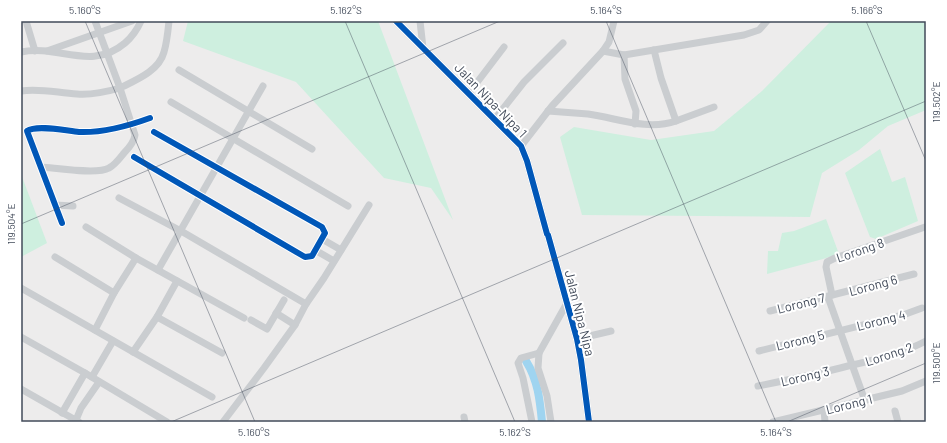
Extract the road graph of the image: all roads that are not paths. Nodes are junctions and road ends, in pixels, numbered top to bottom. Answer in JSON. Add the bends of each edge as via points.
{"nodes":[{"id":1,"x":26,"y":21,"type":"edge"},
{"id":2,"x":95,"y":21,"type":"edge"},
{"id":3,"x":132,"y":21,"type":"edge"},
{"id":4,"x":141,"y":21,"type":"edge"},
{"id":5,"x":169,"y":21,"type":"edge"},
{"id":6,"x":396,"y":21,"type":"edge"},
{"id":7,"x":420,"y":21,"type":"edge"},
{"id":8,"x":614,"y":21,"type":"edge"},
{"id":9,"x":767,"y":21,"type":"edge"},
{"id":10,"x":99,"y":33,"type":"junction"},
{"id":11,"x":563,"y":43,"type":"dead end"},
{"id":12,"x":504,"y":47,"type":"dead end"},
{"id":13,"x":424,"y":48,"type":"junction"},
{"id":14,"x":654,"y":50,"type":"junction"},
{"id":15,"x":35,"y":51,"type":"junction"},
{"id":16,"x":21,"y":52,"type":"edge"},
{"id":17,"x":46,"y":52,"type":"junction"},
{"id":18,"x":603,"y":52,"type":"junction"},
{"id":19,"x":108,"y":54,"type":"junction"},
{"id":20,"x":624,"y":56,"type":"junction"},
{"id":21,"x":179,"y":70,"type":"dead end"},
{"id":22,"x":263,"y":86,"type":"dead end"},
{"id":23,"x":120,"y":88,"type":"junction"},
{"id":24,"x":21,"y":91,"type":"edge"},
{"id":25,"x":469,"y":93,"type":"junction"},
{"id":26,"x":171,"y":102,"type":"dead end"},
{"id":27,"x":714,"y":107,"type":"dead end"},
{"id":28,"x":248,"y":111,"type":"junction"},
{"id":29,"x":548,"y":111,"type":"junction"},
{"id":30,"x":150,"y":118,"type":"dead end"},
{"id":31,"x":495,"y":119,"type":"junction"},
{"id":32,"x":676,"y":121,"type":"junction"},
{"id":33,"x":132,"y":124,"type":"junction"},
{"id":34,"x":635,"y":124,"type":"junction"},
{"id":35,"x":24,"y":131,"type":"edge"},
{"id":36,"x":154,"y":132,"type":"dead end"},
{"id":37,"x":233,"y":139,"type":"junction"},
{"id":38,"x":521,"y":146,"type":"junction"},
{"id":39,"x":312,"y":149,"type":"dead end"},
{"id":40,"x":134,"y":157,"type":"dead end"},
{"id":41,"x":41,"y":167,"type":"junction"},
{"id":42,"x":217,"y":168,"type":"junction"},
{"id":43,"x":201,"y":196,"type":"junction"},
{"id":44,"x":119,"y":198,"type":"dead end"},
{"id":45,"x":56,"y":205,"type":"junction"},
{"id":46,"x":369,"y":205,"type":"dead end"},
{"id":47,"x":73,"y":206,"type":"dead end"},
{"id":48,"x":348,"y":206,"type":"dead end"},
{"id":49,"x":62,"y":223,"type":"dead end"},
{"id":50,"x":86,"y":227,"type":"dead end"},
{"id":51,"x":925,"y":227,"type":"edge"},
{"id":52,"x":181,"y":231,"type":"junction"},
{"id":53,"x":548,"y":235,"type":"joint"},
{"id":54,"x":322,"y":239,"type":"junction"},
{"id":55,"x":315,"y":250,"type":"junction"},
{"id":56,"x":341,"y":250,"type":"junction"},
{"id":57,"x":55,"y":258,"type":"dead end"},
{"id":58,"x":136,"y":258,"type":"junction"},
{"id":59,"x":334,"y":262,"type":"junction"},
{"id":60,"x":158,"y":270,"type":"junction"},
{"id":61,"x":914,"y":274,"type":"dead end"},
{"id":62,"x":177,"y":281,"type":"junction"},
{"id":63,"x":21,"y":288,"type":"edge"},
{"id":64,"x":114,"y":293,"type":"junction"},
{"id":65,"x":830,"y":296,"type":"junction"},
{"id":66,"x":284,"y":300,"type":"dead end"},
{"id":67,"x":567,"y":303,"type":"junction"},
{"id":68,"x":306,"y":304,"type":"junction"},
{"id":69,"x":922,"y":308,"type":"dead end"},
{"id":70,"x":770,"y":311,"type":"dead end"},
{"id":71,"x":276,"y":313,"type":"junction"},
{"id":72,"x":157,"y":317,"type":"junction"},
{"id":73,"x":295,"y":325,"type":"junction"},
{"id":74,"x":95,"y":330,"type":"junction"},
{"id":75,"x":840,"y":330,"type":"junction"},
{"id":76,"x":611,"y":331,"type":"dead end"},
{"id":77,"x":21,"y":338,"type":"edge"},
{"id":78,"x":577,"y":339,"type":"junction"},
{"id":79,"x":113,"y":341,"type":"junction"},
{"id":80,"x":926,"y":341,"type":"edge"},
{"id":81,"x":760,"y":351,"type":"dead end"},
{"id":82,"x":134,"y":352,"type":"junction"},
{"id":83,"x":222,"y":352,"type":"dead end"},
{"id":84,"x":539,"y":354,"type":"junction"},
{"id":85,"x":852,"y":365,"type":"junction"},
{"id":86,"x":85,"y":374,"type":"junction"},
{"id":87,"x":92,"y":378,"type":"junction"},
{"id":88,"x":926,"y":381,"type":"edge"},
{"id":89,"x":99,"y":382,"type":"junction"},
{"id":90,"x":758,"y":386,"type":"dead end"},
{"id":91,"x":21,"y":389,"type":"edge"},
{"id":92,"x":212,"y":397,"type":"dead end"},
{"id":93,"x":865,"y":401,"type":"junction"},
{"id":94,"x":824,"y":410,"type":"junction"},
{"id":95,"x":895,"y":411,"type":"dead end"},
{"id":96,"x":62,"y":413,"type":"junction"},
{"id":97,"x":73,"y":420,"type":"edge"},
{"id":98,"x":167,"y":422,"type":"edge"},
{"id":99,"x":222,"y":422,"type":"edge"},
{"id":100,"x":532,"y":422,"type":"edge"},
{"id":101,"x":551,"y":422,"type":"edge"},
{"id":102,"x":589,"y":422,"type":"edge"},
{"id":103,"x":773,"y":422,"type":"edge"},
{"id":104,"x":825,"y":422,"type":"edge"},
{"id":105,"x":898,"y":422,"type":"edge"}],
"edges":[{"from":1,"to":15,"type":"street"},
{"from":2,"to":10,"type":"street"},
{"from":3,"to":10,"type":"street"},
{"from":4,"to":19,"type":"street","via":[[128,40]]},
{"from":5,"to":23,"type":"street","via":[[162,58],[151,70]]},
{"from":6,"to":13,"type":"street","name":"Jalan Nipa-Nipa 1"},
{"from":7,"to":13,"type":"street"},
{"from":8,"to":18,"type":"street","via":[[609,42]]},
{"from":9,"to":14,"type":"street","via":[[759,30],[752,33]]},
{"from":10,"to":17,"type":"street"},
{"from":10,"to":19,"type":"street"},
{"from":11,"to":31,"type":"street","via":[[524,82]]},
{"from":12,"to":25,"type":"street"},
{"from":13,"to":25,"type":"street","name":"Jalan Nipa-Nipa 1"},
{"from":14,"to":20,"type":"street"},
{"from":14,"to":32,"type":"street"},
{"from":15,"to":16,"type":"street"},
{"from":15,"to":17,"type":"street"},
{"from":17,"to":19,"type":"street","via":[[96,57]]},
{"from":18,"to":20,"type":"street"},
{"from":18,"to":29,"type":"street"},
{"from":19,"to":23,"type":"street"},
{"from":20,"to":34,"type":"street","via":[[625,79],[636,111]]},
{"from":21,"to":28,"type":"street"},
{"from":22,"to":28,"type":"street"},
{"from":23,"to":24,"type":"street","via":[[107,92],[77,94],[42,90]]},
{"from":23,"to":33,"type":"street"},
{"from":25,"to":31,"type":"street","name":"Jalan Nipa-Nipa 1"},
{"from":26,"to":37,"type":"street"},
{"from":27,"to":32,"type":"street"},
{"from":28,"to":37,"type":"street"},
{"from":28,"to":39,"type":"street"},
{"from":29,"to":34,"type":"street","via":[[589,114]]},
{"from":29,"to":38,"type":"street"},
{"from":30,"to":33,"type":"street"},
{"from":31,"to":38,"type":"street","name":"Jalan Nipa-Nipa 1"},
{"from":32,"to":34,"type":"street","via":[[665,124]]},
{"from":33,"to":35,"type":"street","via":[[91,132],[33,128]]},
{"from":33,"to":41,"type":"street","via":[[134,141],[120,158],[104,170]]},
{"from":35,"to":41,"type":"street"},
{"from":36,"to":42,"type":"street"},
{"from":37,"to":42,"type":"street"},
{"from":37,"to":48,"type":"street"},
{"from":38,"to":53,"type":"street","name":"Jalan Nipa-Nipa 1"},
{"from":40,"to":43,"type":"street"},
{"from":41,"to":45,"type":"street"},
{"from":42,"to":43,"type":"street"},
{"from":42,"to":54,"type":"street","via":[[322,227],[325,233]]},
{"from":43,"to":52,"type":"street"},
{"from":43,"to":55,"type":"street","via":[[305,257],[312,256]]},
{"from":44,"to":52,"type":"street"},
{"from":45,"to":47,"type":"street"},
{"from":45,"to":49,"type":"street"},
{"from":46,"to":56,"type":"street"},
{"from":50,"to":58,"type":"street"},
{"from":51,"to":65,"type":"street","name":"Lorong 8","via":[[827,262]]},
{"from":52,"to":60,"type":"street"},
{"from":52,"to":68,"type":"street"},
{"from":53,"to":67,"type":"street","name":"Jalan Nipa Nipa"},
{"from":54,"to":55,"type":"street"},
{"from":54,"to":56,"type":"street"},
{"from":55,"to":59,"type":"street"},
{"from":56,"to":59,"type":"street"},
{"from":57,"to":64,"type":"street"},
{"from":58,"to":60,"type":"street"},
{"from":58,"to":64,"type":"street"},
{"from":59,"to":68,"type":"street"},
{"from":60,"to":62,"type":"street"},
{"from":61,"to":65,"type":"street","name":"Lorong 6"},
{"from":62,"to":71,"type":"street","via":[[267,329]]},
{"from":62,"to":72,"type":"street"},
{"from":63,"to":74,"type":"street"},
{"from":64,"to":74,"type":"street"},
{"from":65,"to":70,"type":"street","name":"Lorong 7"},
{"from":65,"to":75,"type":"street"},
{"from":66,"to":71,"type":"street"},
{"from":67,"to":78,"type":"street","name":"Jalan Nipa Nipa"},
{"from":67,"to":84,"type":"street"},
{"from":68,"to":73,"type":"street"},
{"from":69,"to":75,"type":"street","name":"Lorong 4"},
{"from":71,"to":73,"type":"street"},
{"from":72,"to":82,"type":"street"},
{"from":72,"to":83,"type":"street"},
{"from":73,"to":99,"type":"street"},
{"from":74,"to":79,"type":"street"},
{"from":75,"to":81,"type":"street","name":"Lorong 5"},
{"from":75,"to":85,"type":"street"},
{"from":76,"to":78,"type":"street"},
{"from":77,"to":86,"type":"street"},
{"from":78,"to":102,"type":"street","name":"Jalan Nipa Nipa"},
{"from":79,"to":82,"type":"street"},
{"from":79,"to":87,"type":"street"},
{"from":80,"to":85,"type":"street","name":"Lorong 2","via":[[902,352]]},
{"from":82,"to":92,"type":"street"},
{"from":84,"to":100,"type":"street","via":[[521,358],[518,363]]},
{"from":84,"to":101,"type":"street","via":[[538,368],[547,396]]},
{"from":85,"to":90,"type":"street","name":"Lorong 3"},
{"from":85,"to":93,"type":"street"},
{"from":86,"to":87,"type":"street"},
{"from":86,"to":96,"type":"street"},
{"from":87,"to":89,"type":"street"},
{"from":88,"to":93,"type":"street","name":"Lorong 1","via":[[902,391]]},
{"from":89,"to":97,"type":"street"},
{"from":89,"to":98,"type":"street"},
{"from":91,"to":96,"type":"street"},
{"from":93,"to":94,"type":"street","name":"Lorong 1"},
{"from":94,"to":103,"type":"street","name":"Lorong 1"},
{"from":94,"to":104,"type":"street"},
{"from":95,"to":105,"type":"street"},
{"from":96,"to":97,"type":"street"}]}
